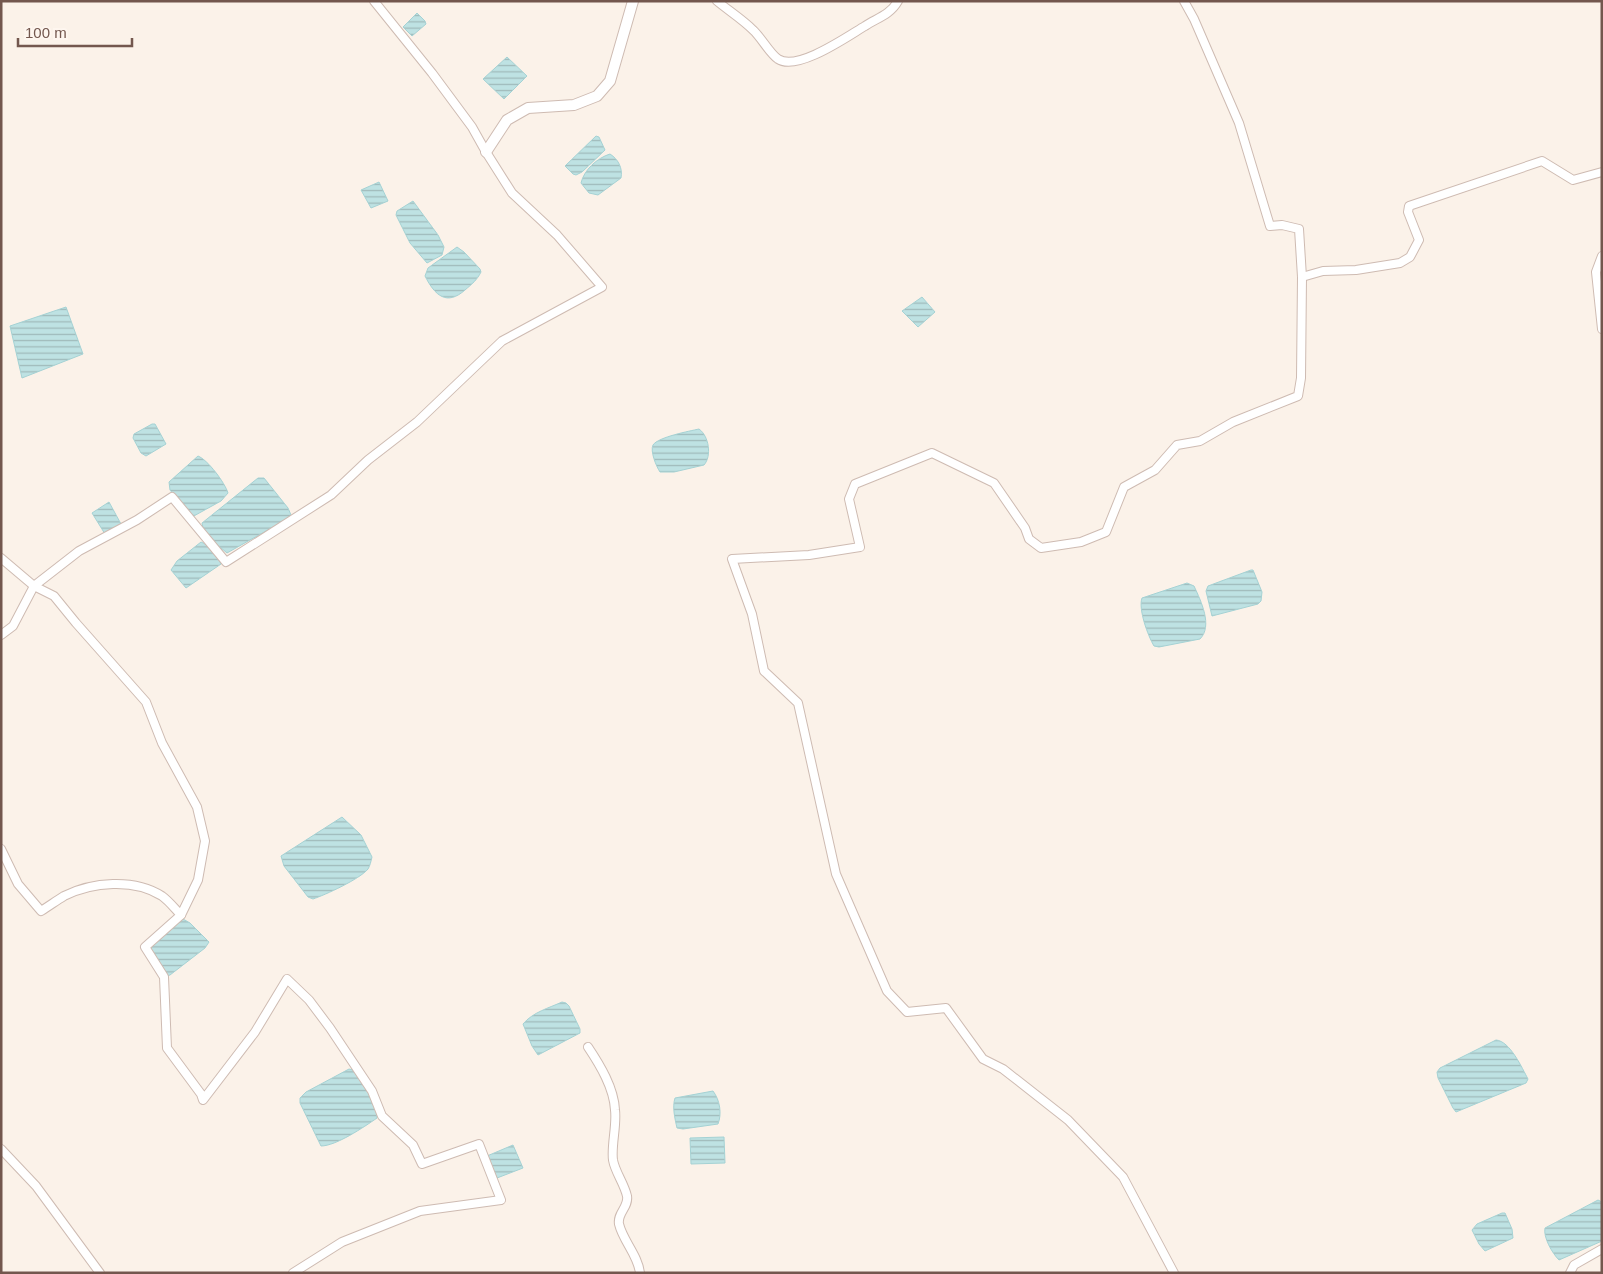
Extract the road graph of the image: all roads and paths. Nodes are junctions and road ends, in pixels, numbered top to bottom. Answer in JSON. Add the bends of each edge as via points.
{"nodes":[{"id":1,"x":374,"y":1,"type":"edge"},
{"id":2,"x":633,"y":1,"type":"edge"},
{"id":3,"x":717,"y":1,"type":"edge"},
{"id":4,"x":898,"y":1,"type":"edge"},
{"id":5,"x":1184,"y":1,"type":"edge"},
{"id":6,"x":486,"y":152,"type":"junction"},
{"id":7,"x":1602,"y":172,"type":"edge"},
{"id":8,"x":1602,"y":256,"type":"edge"},
{"id":9,"x":1302,"y":277,"type":"junction"},
{"id":10,"x":1602,"y":329,"type":"edge"},
{"id":11,"x":1,"y":558,"type":"edge"},
{"id":12,"x":34,"y":586,"type":"junction"},
{"id":13,"x":1,"y":634,"type":"edge"},
{"id":14,"x":1,"y":849,"type":"edge"},
{"id":15,"x":181,"y":915,"type":"junction"},
{"id":16,"x":588,"y":1047,"type":"dead end"},
{"id":17,"x":1,"y":1149,"type":"edge"},
{"id":18,"x":1602,"y":1248,"type":"edge"},
{"id":19,"x":100,"y":1273,"type":"edge"},
{"id":20,"x":293,"y":1273,"type":"edge"},
{"id":21,"x":640,"y":1273,"type":"edge"},
{"id":22,"x":1174,"y":1273,"type":"edge"},
{"id":23,"x":1570,"y":1273,"type":"edge"}],
"edges":[{"from":1,"to":6,"type":"street","via":[[432,73],[472,127]]},
{"from":2,"to":6,"type":"street","via":[[610,81],[597,96],[574,104],[528,108],[507,120]]},
{"from":3,"to":4,"type":"street","via":[[754,30],[778,59],[790,62],[828,49],[888,14]]},
{"from":5,"to":9,"type":"street","via":[[1239,124],[1270,226],[1299,229]]},
{"from":6,"to":12,"type":"street","via":[[512,193],[557,235],[602,287],[502,340],[417,422],[368,460],[331,495],[226,562],[172,497],[79,551]]},
{"from":7,"to":9,"type":"street","via":[[1573,180],[1542,161],[1409,206],[1408,212],[1419,240],[1410,257],[1400,263],[1323,271]]},
{"from":8,"to":10,"type":"street","via":[[1596,272]]},
{"from":9,"to":22,"type":"street","via":[[1298,396],[1234,422],[1200,441],[1177,445],[1155,470],[1124,487],[1106,532],[1081,542],[1041,548],[1028,539],[1025,528],[994,483],[932,453],[855,484],[849,499],[860,547],[808,555],[732,559],[752,614],[764,671],[798,703],[836,874],[887,991],[907,1012],[946,1008],[983,1059],[1003,1069],[1068,1120],[1123,1177]]},
{"from":11,"to":12,"type":"street"},
{"from":12,"to":13,"type":"street","via":[[12,626]]},
{"from":12,"to":15,"type":"street","via":[[54,596],[146,702],[162,743],[197,807],[205,841],[198,880]]},
{"from":14,"to":15,"type":"street","via":[[18,884],[41,911],[64,896],[87,888],[128,884],[162,896]]},
{"from":15,"to":20,"type":"street","via":[[145,947],[164,978],[167,1048],[203,1100],[255,1032],[287,979],[309,1000],[372,1091],[382,1116],[414,1145],[422,1164],[479,1144],[501,1200],[420,1211],[342,1242]]},
{"from":16,"to":21,"type":"street","via":[[612,1094],[615,1109],[613,1159],[627,1196],[619,1223]]},
{"from":17,"to":19,"type":"street","via":[[36,1186]]},
{"from":18,"to":23,"type":"street","via":[[1574,1265]]}]}
